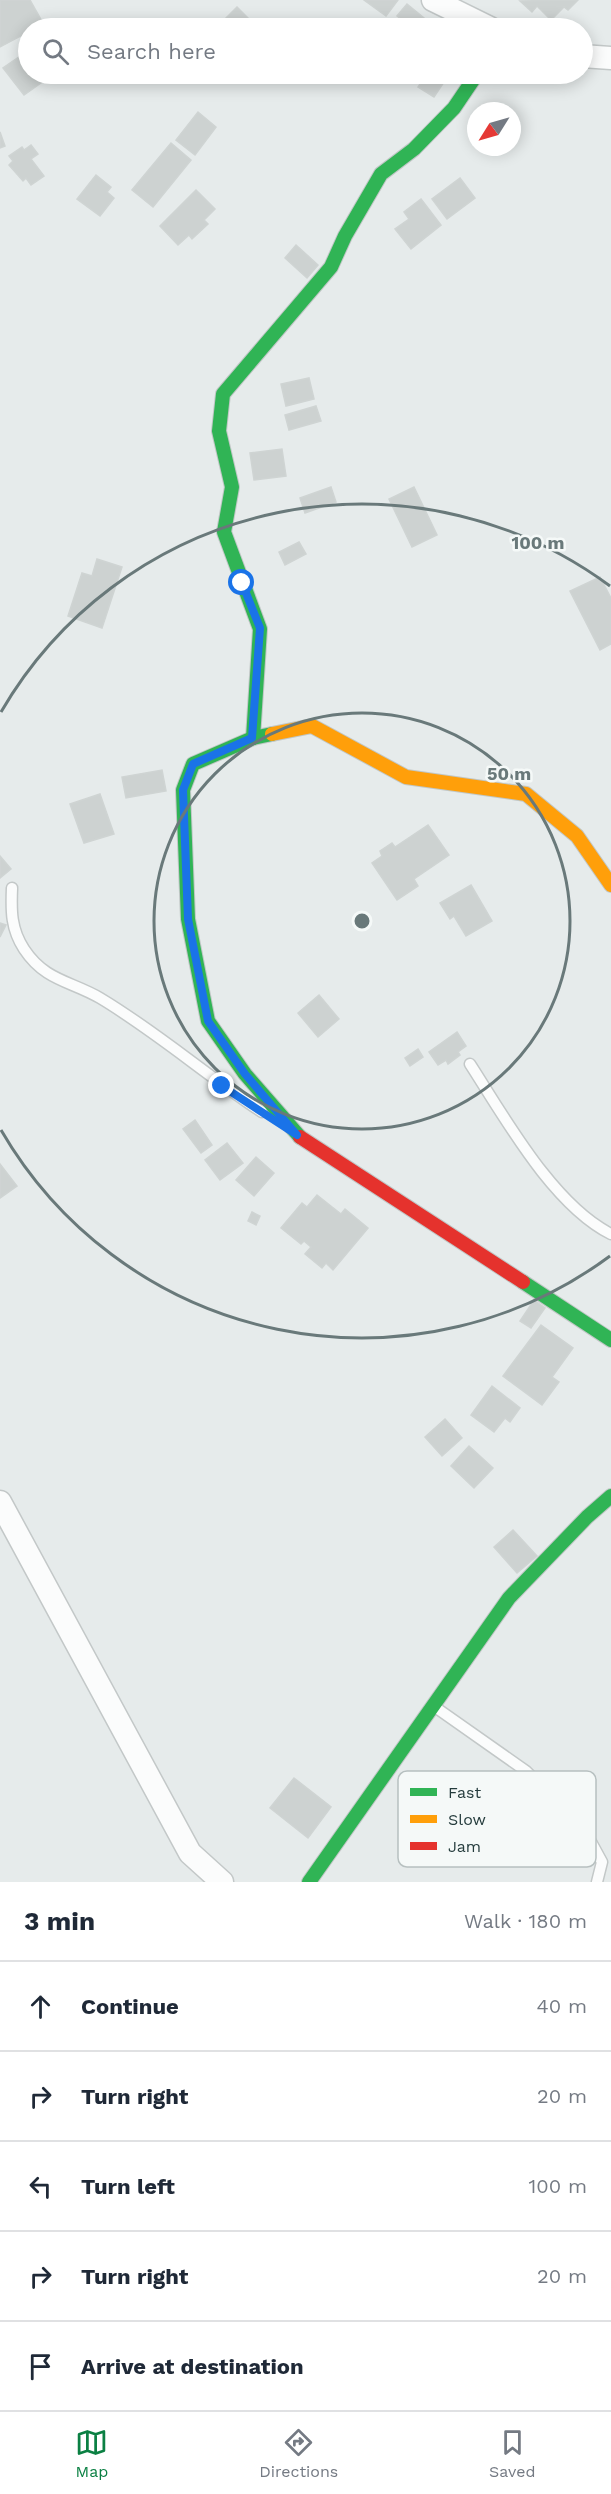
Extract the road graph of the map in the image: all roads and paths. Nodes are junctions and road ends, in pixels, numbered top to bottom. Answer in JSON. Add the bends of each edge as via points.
{"nodes":[{"id":1,"x":433,"y":0,"type":"edge"},
{"id":2,"x":470,"y":18,"type":"edge"},
{"id":3,"x":593,"y":57,"type":"edge"},
{"id":4,"x":611,"y":58,"type":"edge"},
{"id":5,"x":470,"y":84,"type":"edge"},
{"id":6,"x":252,"y":738,"type":"junction"},
{"id":7,"x":611,"y":885,"type":"edge"},
{"id":8,"x":12,"y":888,"type":"dead end"},
{"id":9,"x":470,"y":1064,"type":"dead end"},
{"id":10,"x":297,"y":1135,"type":"junction"},
{"id":11,"x":611,"y":1234,"type":"edge"},
{"id":12,"x":611,"y":1340,"type":"edge"},
{"id":13,"x":611,"y":1496,"type":"edge"},
{"id":14,"x":2,"y":1508,"type":"edge"},
{"id":15,"x":435,"y":1707,"type":"junction"},
{"id":16,"x":526,"y":1771,"type":"edge"},
{"id":17,"x":596,"y":1851,"type":"edge"},
{"id":18,"x":222,"y":1882,"type":"edge"},
{"id":19,"x":309,"y":1882,"type":"edge"},
{"id":20,"x":597,"y":1882,"type":"edge"}],
"edges":[{"from":1,"to":2,"type":"street"},
{"from":3,"to":4,"type":"street"},
{"from":5,"to":6,"type":"street","via":[[414,149],[381,174],[331,267],[223,394],[219,431],[232,487],[224,532],[260,628]]},
{"from":6,"to":7,"type":"street","via":[[312,726],[405,777],[526,794],[577,836]]},
{"from":6,"to":10,"type":"street","via":[[193,764],[183,790],[188,919],[208,1021],[245,1074]]},
{"from":8,"to":10,"type":"lane","via":[[10,920],[25,950],[47,976],[98,997]]},
{"from":9,"to":11,"type":"lane","via":[[540,1168],[577,1209]]},
{"from":10,"to":12,"type":"street"},
{"from":13,"to":15,"type":"street","via":[[509,1598]]},
{"from":14,"to":18,"type":"street","via":[[190,1853]]},
{"from":15,"to":16,"type":"lane"},
{"from":15,"to":19,"type":"street"},
{"from":17,"to":20,"type":"lane","via":[[602,1862]]}]}
